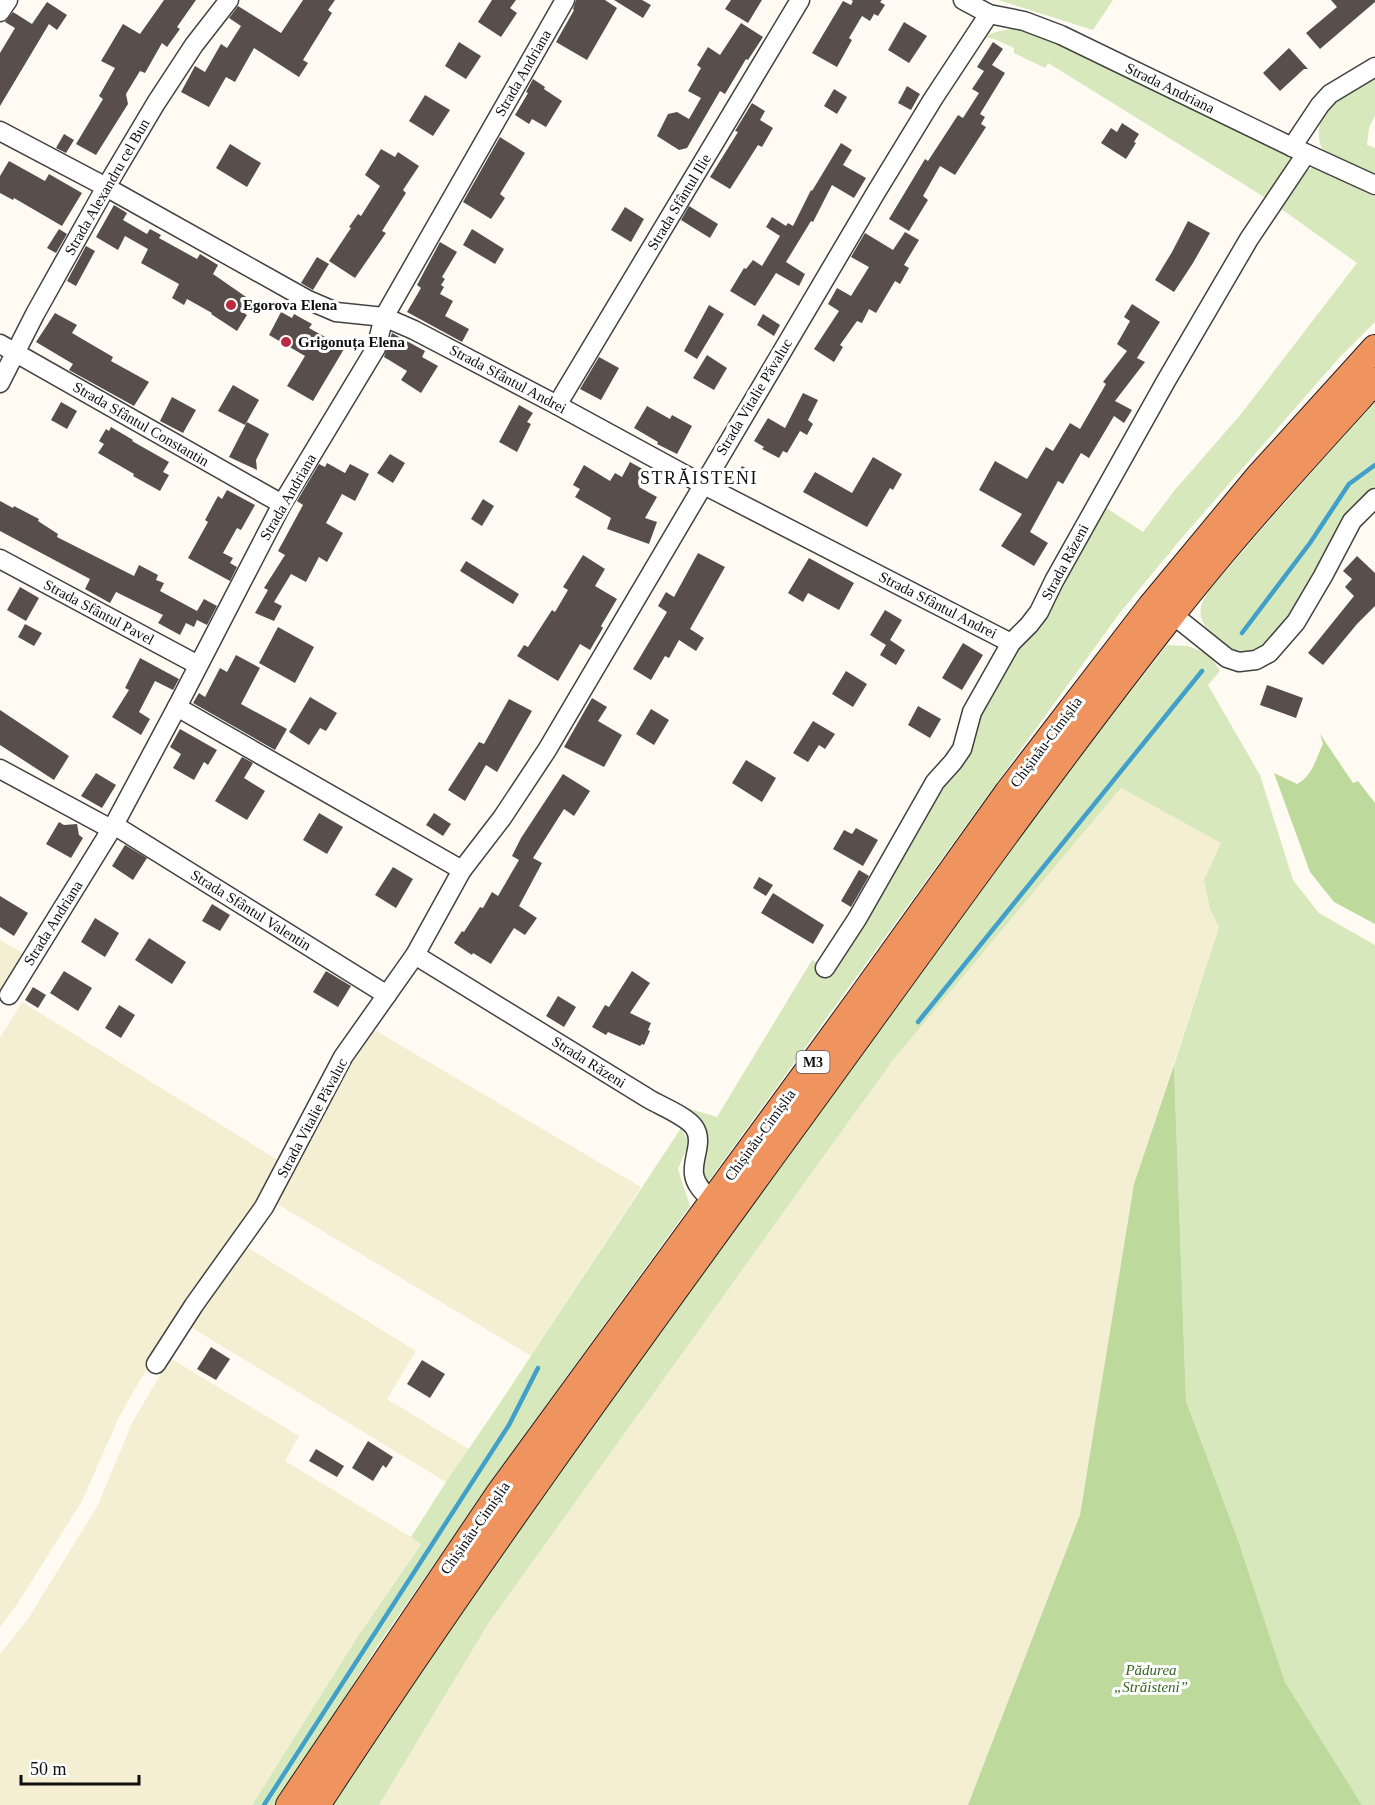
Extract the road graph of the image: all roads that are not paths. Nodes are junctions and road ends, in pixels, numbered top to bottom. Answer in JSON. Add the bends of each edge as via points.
{"nodes":[{"id":1,"x":8,"y":0,"type":"edge"},
{"id":2,"x":229,"y":0,"type":"edge"},
{"id":3,"x":565,"y":0,"type":"edge"},
{"id":4,"x":801,"y":0,"type":"edge"},
{"id":5,"x":963,"y":0,"type":"edge"},
{"id":6,"x":0,"y":12,"type":"edge"},
{"id":7,"x":989,"y":14,"type":"junction"},
{"id":8,"x":1375,"y":67,"type":"edge"},
{"id":9,"x":0,"y":131,"type":"edge"},
{"id":10,"x":1299,"y":151,"type":"junction"},
{"id":11,"x":1375,"y":185,"type":"edge"},
{"id":12,"x":106,"y":187,"type":"junction"},
{"id":13,"x":384,"y":317,"type":"junction"},
{"id":14,"x":1375,"y":348,"type":"edge"},
{"id":15,"x":8,"y":349,"type":"edge"},
{"id":16,"x":1375,"y":381,"type":"edge"},
{"id":17,"x":0,"y":383,"type":"edge"},
{"id":18,"x":557,"y":405,"type":"junction"},
{"id":19,"x":702,"y":484,"type":"junction"},
{"id":20,"x":1375,"y":498,"type":"edge"},
{"id":21,"x":282,"y":504,"type":"junction"},
{"id":22,"x":0,"y":559,"type":"edge"},
{"id":23,"x":1172,"y":614,"type":"junction"},
{"id":24,"x":1011,"y":642,"type":"junction"},
{"id":25,"x":198,"y":665,"type":"junction"},
{"id":26,"x":177,"y":707,"type":"junction"},
{"id":27,"x":0,"y":769,"type":"edge"},
{"id":28,"x":112,"y":827,"type":"junction"},
{"id":29,"x":462,"y":870,"type":"junction"},
{"id":30,"x":415,"y":955,"type":"junction"},
{"id":31,"x":825,"y":968,"type":"dead end"},
{"id":32,"x":9,"y":995,"type":"dead end"},
{"id":33,"x":387,"y":995,"type":"junction"},
{"id":34,"x":712,"y":1201,"type":"junction"},
{"id":35,"x":156,"y":1364,"type":"dead end"},
{"id":36,"x":289,"y":1805,"type":"edge"},
{"id":37,"x":317,"y":1805,"type":"edge"}],
"edges":[{"from":1,"to":6,"type":"street"},
{"from":2,"to":12,"type":"street","name":"Strada Alexandru cel Bun","via":[[194,45]]},
{"from":3,"to":13,"type":"street","name":"Strada Andriana"},
{"from":4,"to":18,"type":"street","name":"Strada Sfântul Ilie"},
{"from":5,"to":7,"type":"street","name":"Strada Andriana"},
{"from":7,"to":10,"type":"street","name":"Strada Andriana","via":[[1024,21],[1061,35]]},
{"from":7,"to":19,"type":"street","name":"Strada Vitalie Păvaluc","via":[[880,185]]},
{"from":8,"to":10,"type":"street","name":"Strada Răzeni","via":[[1330,94],[1320,105]]},
{"from":9,"to":12,"type":"street","name":"Strada Sfântul Andrei"},
{"from":10,"to":11,"type":"street","name":"Strada Andriana"},
{"from":10,"to":24,"type":"street","name":"Strada Răzeni","via":[[1039,612]]},
{"from":12,"to":13,"type":"street","name":"Strada Sfântul Andrei","via":[[308,300],[336,312]]},
{"from":12,"to":15,"type":"street","name":"Strada Alexandru cel Bun","via":[[35,314]]},
{"from":13,"to":18,"type":"street","name":"Strada Sfântul Andrei"},
{"from":13,"to":21,"type":"street","name":"Strada Andriana","via":[[376,348]]},
{"from":14,"to":34,"type":"highway","name":"Chișinău-Cimișlia","number":"M3","via":[[1258,477],[1122,642],[1008,792]]},
{"from":15,"to":17,"type":"street","name":"Strada Alexandru cel Bun"},
{"from":15,"to":21,"type":"street","name":"Strada Sfântul Constantin"},
{"from":16,"to":23,"type":"highway","name":"Chișinău-Cimișlia","number":"M3","via":[[1275,491]]},
{"from":18,"to":19,"type":"street","name":"Strada Sfântul Andrei"},
{"from":19,"to":24,"type":"street","name":"Strada Sfântul Andrei"},
{"from":19,"to":29,"type":"street","name":"Strada Vitalie Păvaluc","via":[[547,750]]},
{"from":20,"to":23,"type":"street","via":[[1352,521],[1296,622],[1269,653],[1256,660],[1239,662],[1227,658]]},
{"from":21,"to":25,"type":"street","name":"Strada Andriana"},
{"from":22,"to":25,"type":"street","name":"Strada Sfântul Pavel"},
{"from":23,"to":37,"type":"highway","name":"Chișinău-Cimișlia","number":"M3","via":[[1020,815],[606,1384]]},
{"from":24,"to":31,"type":"street","name":"Strada Răzeni","via":[[972,712],[962,749],[935,782]]},
{"from":25,"to":26,"type":"street","name":"Strada Andriana"},
{"from":26,"to":28,"type":"street","name":"Strada Andriana"},
{"from":26,"to":29,"type":"street"},
{"from":27,"to":28,"type":"street","name":"Strada Sfântul Valentin"},
{"from":28,"to":32,"type":"street","name":"Strada Andriana"},
{"from":28,"to":33,"type":"street","name":"Strada Sfântul Valentin"},
{"from":29,"to":30,"type":"street","name":"Strada Vitalie Păvaluc"},
{"from":30,"to":33,"type":"street","name":"Strada Vitalie Păvaluc"},
{"from":30,"to":34,"type":"street","name":"Strada Răzeni","via":[[694,1126],[698,1140],[694,1175]]},
{"from":33,"to":35,"type":"street","name":"Strada Vitalie Păvaluc","via":[[343,1057],[264,1207]]},
{"from":34,"to":36,"type":"highway","name":"Chișinău-Cimișlia","number":"M3","via":[[498,1495]]}]}
